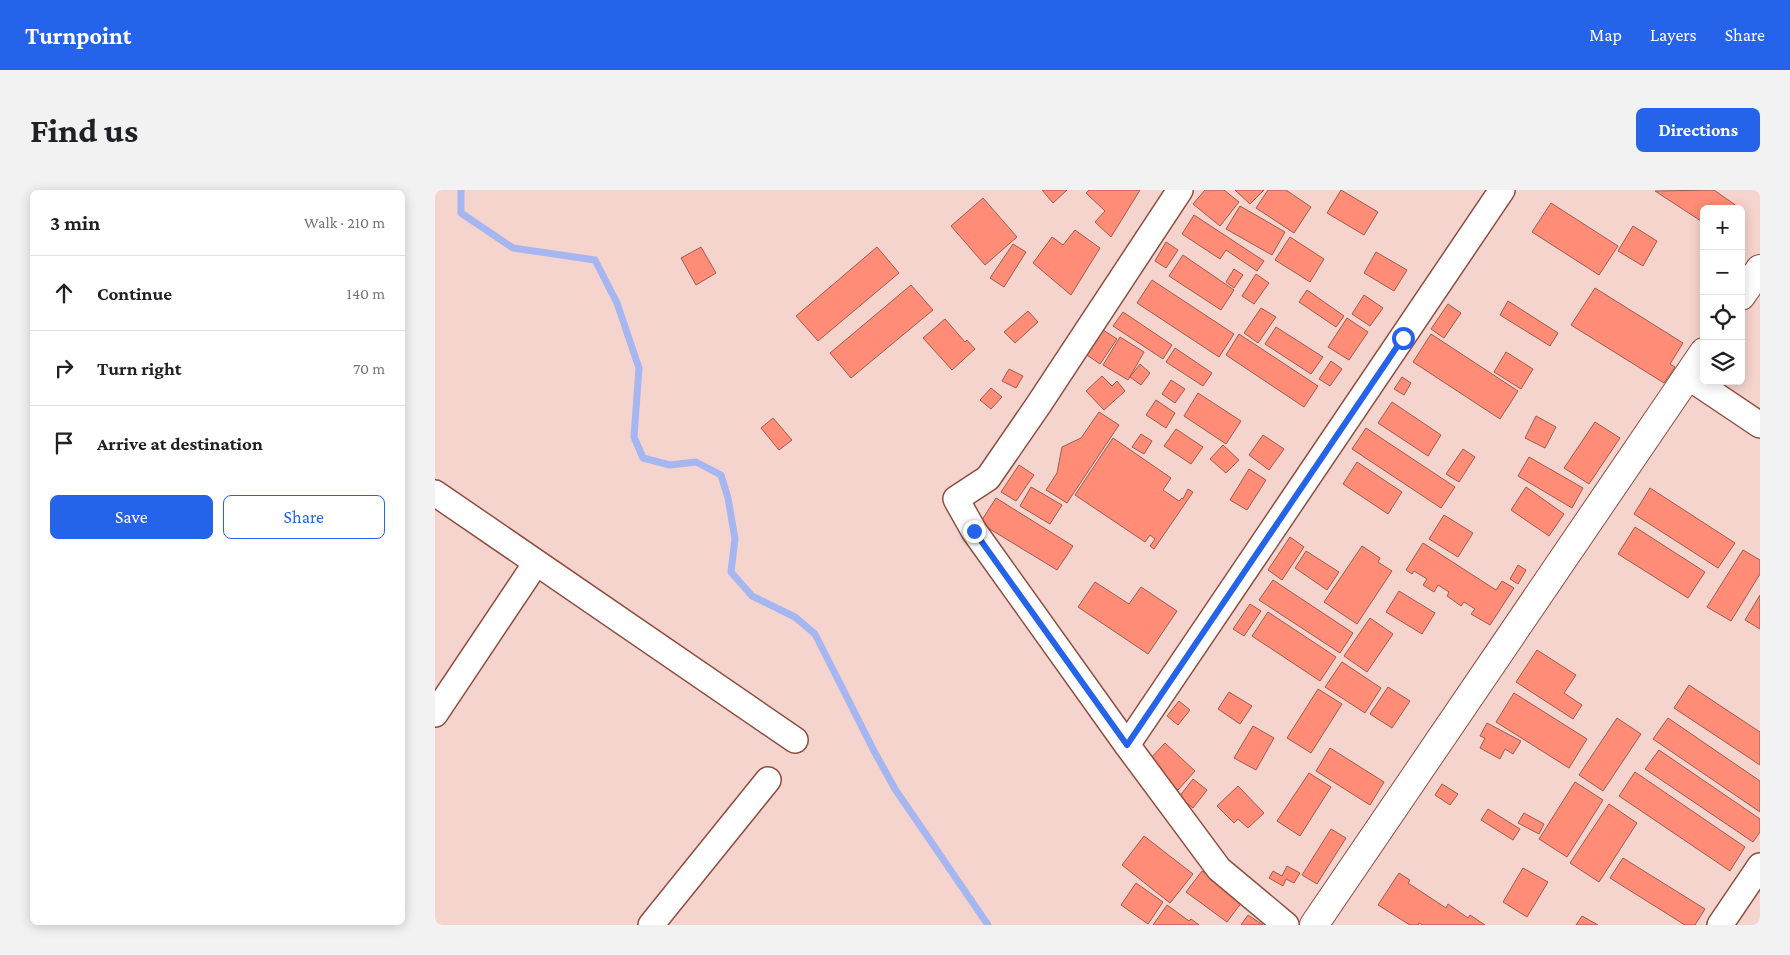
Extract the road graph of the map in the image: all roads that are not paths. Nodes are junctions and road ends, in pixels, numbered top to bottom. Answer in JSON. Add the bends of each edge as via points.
{"nodes":[{"id":1,"x":1179,"y":190,"type":"edge"},
{"id":2,"x":1503,"y":190,"type":"edge"},
{"id":3,"x":1760,"y":269,"type":"edge"},
{"id":4,"x":1742,"y":295,"type":"edge"},
{"id":5,"x":1700,"y":358,"type":"edge"},
{"id":6,"x":1687,"y":376,"type":"junction"},
{"id":7,"x":1760,"y":425,"type":"edge"},
{"id":8,"x":435,"y":493,"type":"edge"},
{"id":9,"x":536,"y":563,"type":"junction"},
{"id":10,"x":435,"y":714,"type":"edge"},
{"id":11,"x":795,"y":740,"type":"dead end"},
{"id":12,"x":1127,"y":745,"type":"junction"},
{"id":13,"x":768,"y":780,"type":"dead end"},
{"id":14,"x":1760,"y":866,"type":"edge"},
{"id":15,"x":651,"y":925,"type":"edge"},
{"id":16,"x":1286,"y":925,"type":"edge"},
{"id":17,"x":1315,"y":925,"type":"edge"},
{"id":18,"x":1720,"y":925,"type":"edge"}],
"edges":[{"from":1,"to":12,"type":"street","via":[[988,478],[957,499],[974,531]]},
{"from":2,"to":12,"type":"street"},
{"from":3,"to":4,"type":"street"},
{"from":5,"to":6,"type":"street"},
{"from":6,"to":7,"type":"street"},
{"from":6,"to":17,"type":"street"},
{"from":8,"to":9,"type":"street"},
{"from":9,"to":10,"type":"street"},
{"from":9,"to":11,"type":"street"},
{"from":12,"to":16,"type":"street","via":[[1219,869]]},
{"from":13,"to":15,"type":"street"},
{"from":14,"to":18,"type":"street"}]}
